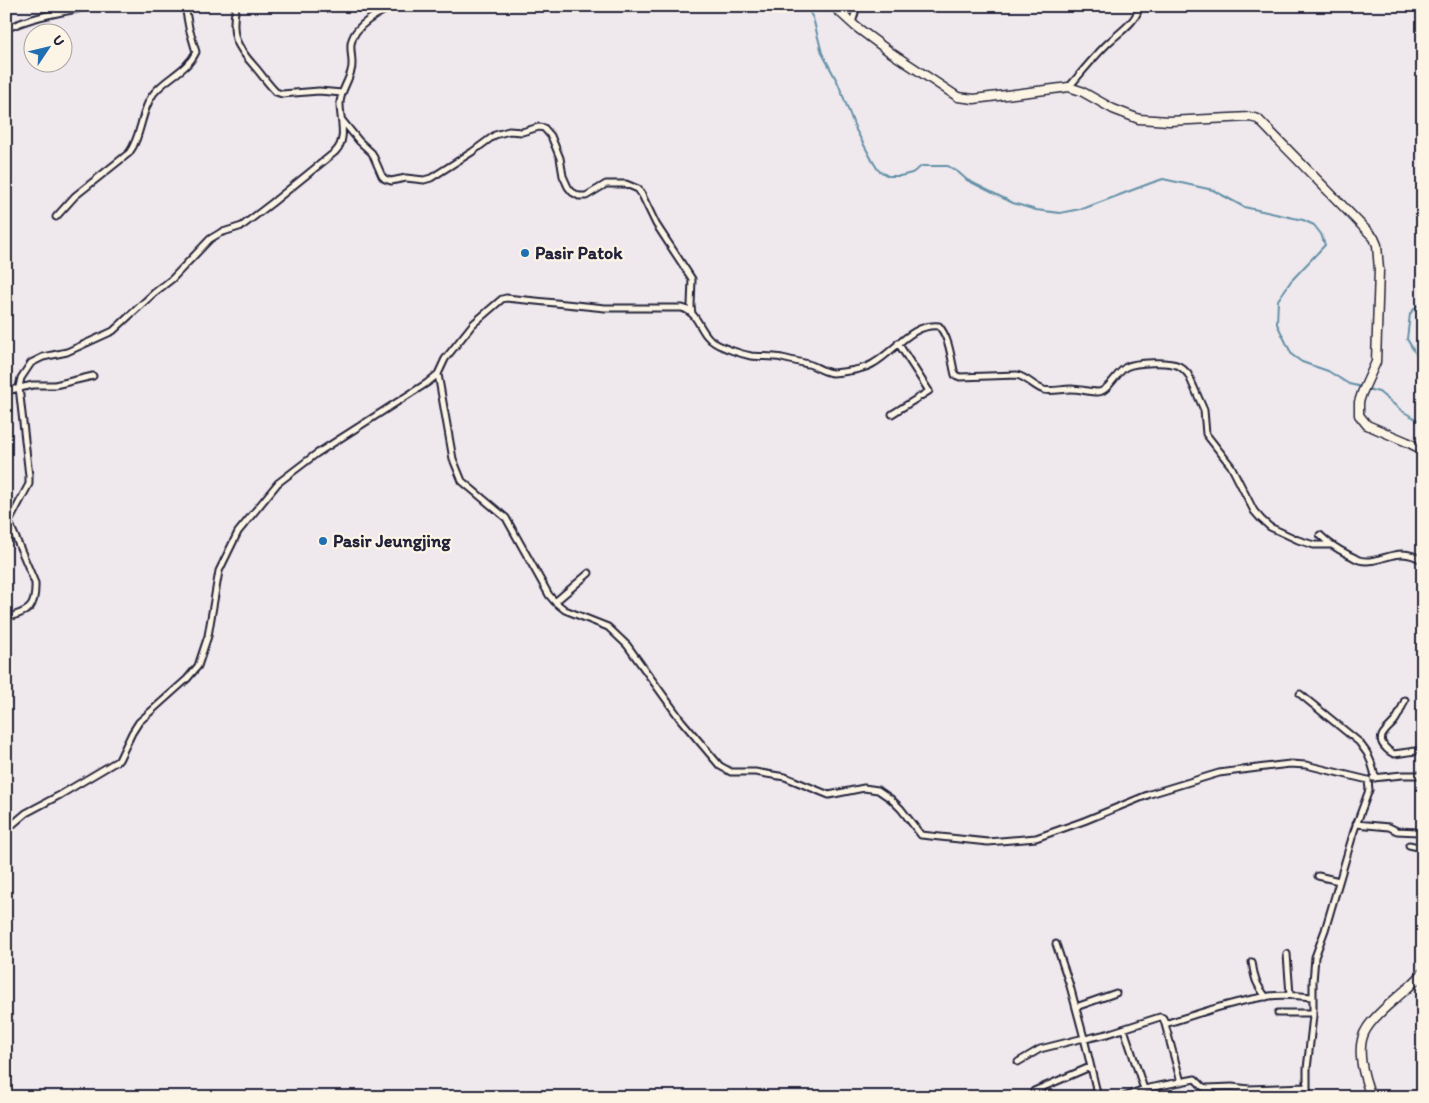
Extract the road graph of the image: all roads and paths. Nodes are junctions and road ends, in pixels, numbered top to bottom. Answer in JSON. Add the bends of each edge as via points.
{"nodes":[{"id":1,"x":92,"y":6,"type":"edge"},
{"id":2,"x":185,"y":6,"type":"edge"},
{"id":3,"x":236,"y":6,"type":"edge"},
{"id":4,"x":396,"y":6,"type":"edge"},
{"id":5,"x":833,"y":6,"type":"edge"},
{"id":6,"x":857,"y":6,"type":"edge"},
{"id":7,"x":1140,"y":6,"type":"edge"},
{"id":8,"x":852,"y":23,"type":"junction"},
{"id":9,"x":6,"y":29,"type":"edge"},
{"id":10,"x":1069,"y":87,"type":"junction"},
{"id":11,"x":342,"y":93,"type":"junction"},
{"id":12,"x":341,"y":119,"type":"junction"},
{"id":13,"x":56,"y":217,"type":"dead end"},
{"id":14,"x":692,"y":314,"type":"junction"},
{"id":15,"x":898,"y":343,"type":"junction"},
{"id":16,"x":438,"y":374,"type":"junction"},
{"id":17,"x":93,"y":376,"type":"dead end"},
{"id":18,"x":19,"y":387,"type":"junction"},
{"id":19,"x":6,"y":391,"type":"edge"},
{"id":20,"x":892,"y":414,"type":"dead end"},
{"id":21,"x":1423,"y":450,"type":"edge"},
{"id":22,"x":1320,"y":535,"type":"dead end"},
{"id":23,"x":1330,"y":545,"type":"junction"},
{"id":24,"x":1423,"y":561,"type":"edge"},
{"id":25,"x":589,"y":573,"type":"dead end"},
{"id":26,"x":555,"y":602,"type":"junction"},
{"id":27,"x":6,"y":618,"type":"edge"},
{"id":28,"x":1300,"y":694,"type":"dead end"},
{"id":29,"x":1405,"y":700,"type":"dead end"},
{"id":30,"x":1423,"y":750,"type":"edge"},
{"id":31,"x":1423,"y":776,"type":"edge"},
{"id":32,"x":1375,"y":778,"type":"junction"},
{"id":33,"x":1368,"y":780,"type":"junction"},
{"id":34,"x":1356,"y":824,"type":"junction"},
{"id":35,"x":6,"y":830,"type":"edge"},
{"id":36,"x":1423,"y":834,"type":"edge"},
{"id":37,"x":1409,"y":845,"type":"dead end"},
{"id":38,"x":1423,"y":848,"type":"edge"},
{"id":39,"x":1318,"y":876,"type":"dead end"},
{"id":40,"x":1339,"y":881,"type":"junction"},
{"id":41,"x":1056,"y":944,"type":"dead end"},
{"id":42,"x":1287,"y":954,"type":"dead end"},
{"id":43,"x":1252,"y":962,"type":"dead end"},
{"id":44,"x":1423,"y":972,"type":"edge"},
{"id":45,"x":1116,"y":992,"type":"dead end"},
{"id":46,"x":1290,"y":995,"type":"junction"},
{"id":47,"x":1266,"y":997,"type":"junction"},
{"id":48,"x":1312,"y":997,"type":"junction"},
{"id":49,"x":1076,"y":1007,"type":"junction"},
{"id":50,"x":1278,"y":1013,"type":"dead end"},
{"id":51,"x":1313,"y":1013,"type":"junction"},
{"id":52,"x":1165,"y":1024,"type":"junction"},
{"id":53,"x":1124,"y":1029,"type":"junction"},
{"id":54,"x":1085,"y":1038,"type":"junction"},
{"id":55,"x":1018,"y":1062,"type":"dead end"},
{"id":56,"x":1090,"y":1067,"type":"junction"},
{"id":57,"x":1181,"y":1082,"type":"junction"},
{"id":58,"x":1307,"y":1088,"type":"junction"},
{"id":59,"x":1144,"y":1089,"type":"junction"},
{"id":60,"x":1034,"y":1091,"type":"dead end"},
{"id":61,"x":1098,"y":1097,"type":"edge"},
{"id":62,"x":1124,"y":1097,"type":"edge"},
{"id":63,"x":1308,"y":1097,"type":"edge"},
{"id":64,"x":1371,"y":1097,"type":"edge"}],
"edges":[{"from":1,"to":9,"type":"street","via":[[44,16]]},
{"from":2,"to":13,"type":"street","via":[[196,52],[192,61],[154,93],[129,153],[75,196]]},
{"from":3,"to":11,"type":"street","via":[[232,24],[241,52],[276,92]]},
{"from":4,"to":11,"type":"street","via":[[382,11],[356,33],[352,43],[352,70]]},
{"from":5,"to":8,"type":"street"},
{"from":6,"to":8,"type":"street"},
{"from":7,"to":10,"type":"street","via":[[1131,23],[1105,46]]},
{"from":8,"to":10,"type":"street","via":[[958,96],[974,99]]},
{"from":10,"to":21,"type":"street","via":[[1139,118],[1169,121],[1258,119],[1374,238],[1379,270],[1376,362],[1359,402],[1359,415],[1367,425]]},
{"from":11,"to":12,"type":"street"},
{"from":12,"to":14,"type":"street","via":[[372,153],[382,176],[391,181],[428,179],[495,135],[544,128],[551,136],[563,176],[572,192],[586,196],[602,185],[620,184],[638,189],[656,224],[692,279]]},
{"from":12,"to":18,"type":"street","via":[[340,147],[328,158],[242,226],[210,239],[172,279],[113,330],[67,352],[31,363]]},
{"from":14,"to":15,"type":"street","via":[[715,343],[750,356],[780,358],[830,373],[874,364]]},
{"from":14,"to":16,"type":"street","via":[[682,308],[605,308],[506,298],[473,324],[445,359]]},
{"from":15,"to":20,"type":"street","via":[[929,391]]},
{"from":15,"to":23,"type":"street","via":[[920,328],[939,326],[948,345],[955,375],[1017,375],[1046,390],[1100,392],[1119,372],[1131,365],[1178,366],[1188,374],[1202,403],[1206,434],[1231,466],[1254,511],[1270,527],[1298,540]]},
{"from":16,"to":26,"type":"street","via":[[453,459],[462,481],[506,518]]},
{"from":16,"to":35,"type":"street","via":[[316,454],[278,483],[238,532],[219,572],[208,636],[198,666],[139,722],[119,760],[26,813]]},
{"from":17,"to":18,"type":"street","via":[[55,385]]},
{"from":18,"to":19,"type":"street"},
{"from":18,"to":27,"type":"street","via":[[29,484],[9,522],[35,583],[35,591],[29,609]]},
{"from":22,"to":23,"type":"street"},
{"from":23,"to":24,"type":"street","via":[[1359,560],[1405,554]]},
{"from":25,"to":26,"type":"street"},
{"from":26,"to":33,"type":"street","via":[[565,610],[608,627],[627,645],[681,720],[720,766],[731,772],[785,777],[828,795],[864,788],[878,790],[891,798],[926,836],[988,842],[1036,838],[1150,794],[1219,773],[1290,764]]},
{"from":28,"to":32,"type":"street","via":[[1359,742],[1371,762]]},
{"from":29,"to":30,"type":"street","via":[[1396,720],[1382,736],[1382,744],[1394,754]]},
{"from":31,"to":32,"type":"street"},
{"from":32,"to":33,"type":"street"},
{"from":33,"to":34,"type":"street","via":[[1369,790]]},
{"from":34,"to":36,"type":"street"},
{"from":34,"to":40,"type":"street"},
{"from":37,"to":38,"type":"street"},
{"from":39,"to":40,"type":"street"},
{"from":40,"to":48,"type":"street","via":[[1315,957]]},
{"from":41,"to":49,"type":"street"},
{"from":42,"to":46,"type":"street"},
{"from":43,"to":47,"type":"street","via":[[1253,975]]},
{"from":44,"to":64,"type":"street","via":[[1366,1030],[1361,1056]]},
{"from":45,"to":49,"type":"street"},
{"from":46,"to":47,"type":"street"},
{"from":46,"to":48,"type":"street"},
{"from":47,"to":52,"type":"street","via":[[1214,1007]]},
{"from":48,"to":51,"type":"street"},
{"from":49,"to":54,"type":"street"},
{"from":50,"to":51,"type":"street"},
{"from":51,"to":58,"type":"street"},
{"from":52,"to":53,"type":"street","via":[[1160,1017]]},
{"from":52,"to":57,"type":"street"},
{"from":53,"to":54,"type":"street"},
{"from":53,"to":59,"type":"street"},
{"from":54,"to":55,"type":"street","via":[[1036,1050]]},
{"from":54,"to":56,"type":"street"},
{"from":56,"to":60,"type":"street"},
{"from":56,"to":61,"type":"street"},
{"from":57,"to":58,"type":"street","via":[[1195,1080],[1207,1088],[1249,1090]]},
{"from":57,"to":59,"type":"street"},
{"from":58,"to":63,"type":"street"},
{"from":59,"to":62,"type":"street"}]}
